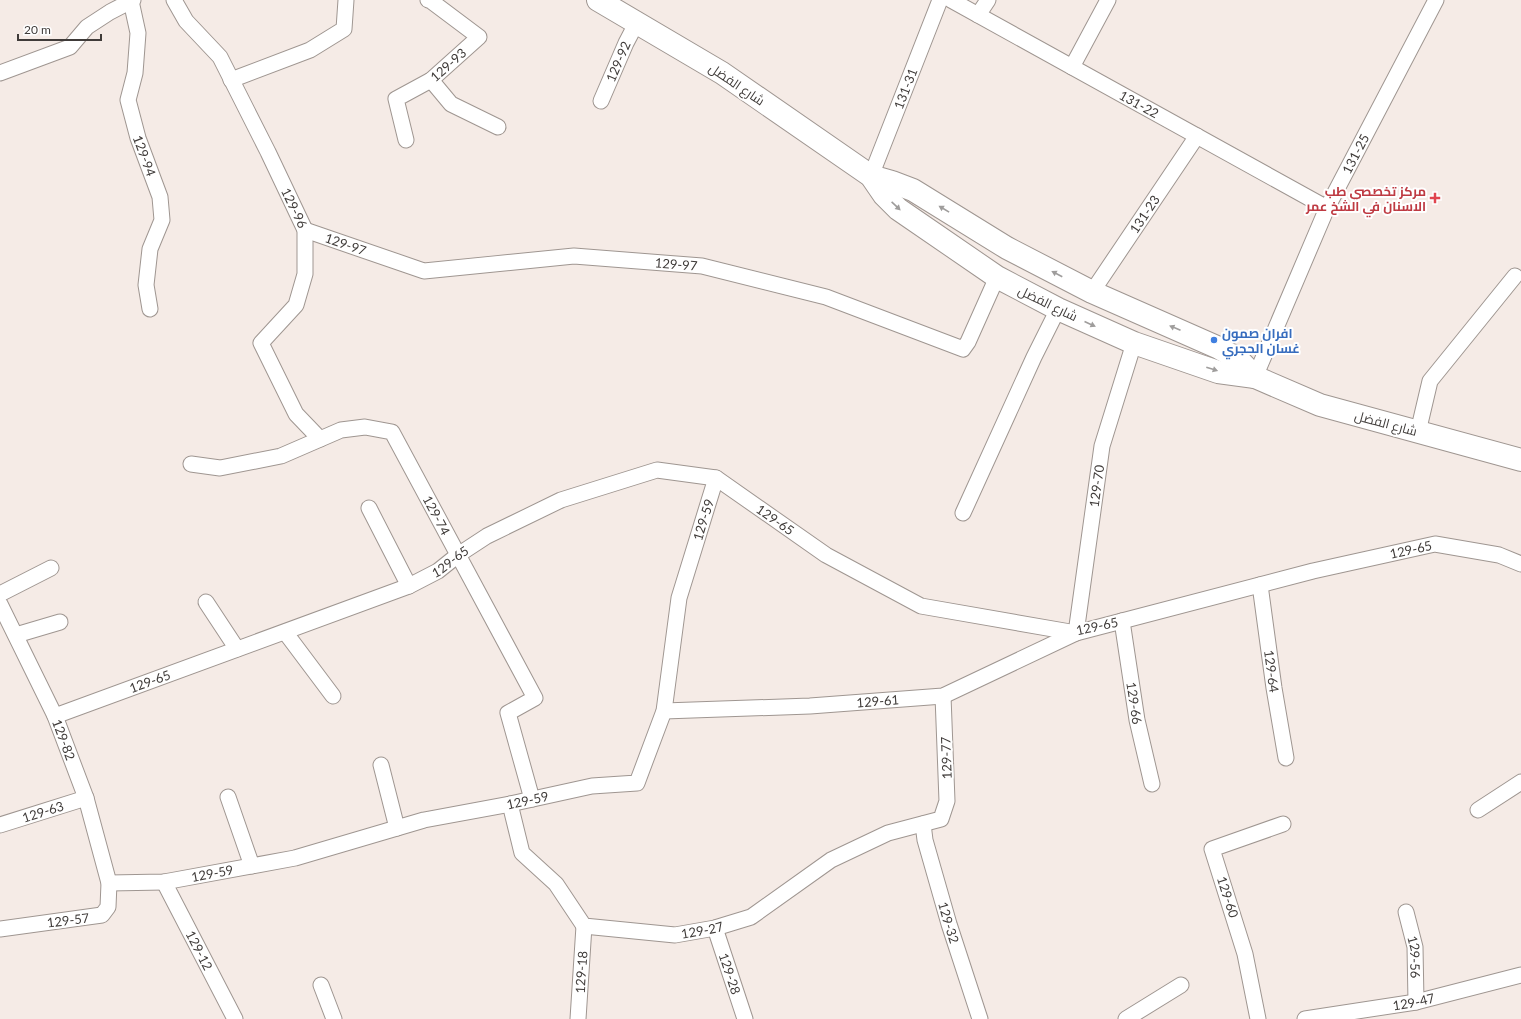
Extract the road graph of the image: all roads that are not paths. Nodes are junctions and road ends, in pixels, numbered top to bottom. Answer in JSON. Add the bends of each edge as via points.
{"nodes":[{"id":1,"x":132,"y":0,"type":"edge"},
{"id":2,"x":174,"y":0,"type":"edge"},
{"id":3,"x":346,"y":0,"type":"edge"},
{"id":4,"x":428,"y":0,"type":"edge"},
{"id":5,"x":598,"y":0,"type":"edge"},
{"id":6,"x":940,"y":0,"type":"edge"},
{"id":7,"x":951,"y":0,"type":"edge"},
{"id":8,"x":988,"y":0,"type":"edge"},
{"id":9,"x":1108,"y":0,"type":"edge"},
{"id":10,"x":1436,"y":0,"type":"edge"},
{"id":11,"x":978,"y":15,"type":"junction"},
{"id":12,"x":637,"y":22,"type":"junction"},
{"id":13,"x":1072,"y":67,"type":"junction"},
{"id":14,"x":0,"y":73,"type":"edge"},
{"id":15,"x":231,"y":80,"type":"junction"},
{"id":16,"x":431,"y":80,"type":"junction"},
{"id":17,"x":601,"y":101,"type":"dead end"},
{"id":18,"x":498,"y":127,"type":"dead end"},
{"id":19,"x":1197,"y":136,"type":"junction"},
{"id":20,"x":406,"y":140,"type":"dead end"},
{"id":21,"x":871,"y":176,"type":"junction"},
{"id":22,"x":1327,"y":208,"type":"junction"},
{"id":23,"x":305,"y":230,"type":"junction"},
{"id":24,"x":1515,"y":276,"type":"dead end"},
{"id":25,"x":997,"y":277,"type":"junction"},
{"id":26,"x":1092,"y":292,"type":"junction"},
{"id":27,"x":150,"y":309,"type":"dead end"},
{"id":28,"x":1058,"y":309,"type":"junction"},
{"id":29,"x":1134,"y":343,"type":"junction"},
{"id":30,"x":1255,"y":377,"type":"junction"},
{"id":31,"x":1418,"y":432,"type":"junction"},
{"id":32,"x":320,"y":439,"type":"junction"},
{"id":33,"x":1521,"y":460,"type":"edge"},
{"id":34,"x":191,"y":464,"type":"dead end"},
{"id":35,"x":716,"y":478,"type":"junction"},
{"id":36,"x":369,"y":508,"type":"dead end"},
{"id":37,"x":963,"y":513,"type":"dead end"},
{"id":38,"x":458,"y":555,"type":"junction"},
{"id":39,"x":1521,"y":564,"type":"edge"},
{"id":40,"x":51,"y":568,"type":"dead end"},
{"id":41,"x":1260,"y":585,"type":"junction"},
{"id":42,"x":410,"y":586,"type":"junction"},
{"id":43,"x":0,"y":594,"type":"edge"},
{"id":44,"x":206,"y":602,"type":"dead end"},
{"id":45,"x":0,"y":604,"type":"edge"},
{"id":46,"x":1122,"y":621,"type":"junction"},
{"id":47,"x":60,"y":622,"type":"dead end"},
{"id":48,"x":285,"y":632,"type":"junction"},
{"id":49,"x":1076,"y":633,"type":"junction"},
{"id":50,"x":16,"y":635,"type":"junction"},
{"id":51,"x":237,"y":649,"type":"junction"},
{"id":52,"x":333,"y":696,"type":"dead end"},
{"id":53,"x":943,"y":696,"type":"junction"},
{"id":54,"x":664,"y":712,"type":"junction"},
{"id":55,"x":55,"y":716,"type":"junction"},
{"id":56,"x":1286,"y":758,"type":"dead end"},
{"id":57,"x":381,"y":765,"type":"dead end"},
{"id":58,"x":1521,"y":782,"type":"edge"},
{"id":59,"x":1152,"y":784,"type":"dead end"},
{"id":60,"x":228,"y":797,"type":"dead end"},
{"id":61,"x":86,"y":798,"type":"junction"},
{"id":62,"x":532,"y":799,"type":"junction"},
{"id":63,"x":510,"y":804,"type":"junction"},
{"id":64,"x":1478,"y":810,"type":"dead end"},
{"id":65,"x":941,"y":819,"type":"joint"},
{"id":66,"x":923,"y":824,"type":"junction"},
{"id":67,"x":1283,"y":824,"type":"dead end"},
{"id":68,"x":0,"y":825,"type":"edge"},
{"id":69,"x":397,"y":828,"type":"junction"},
{"id":70,"x":252,"y":866,"type":"junction"},
{"id":71,"x":164,"y":882,"type":"junction"},
{"id":72,"x":109,"y":883,"type":"junction"},
{"id":73,"x":1406,"y":912,"type":"dead end"},
{"id":74,"x":584,"y":926,"type":"junction"},
{"id":75,"x":715,"y":928,"type":"junction"},
{"id":76,"x":0,"y":929,"type":"edge"},
{"id":77,"x":1521,"y":975,"type":"edge"},
{"id":78,"x":320,"y":985,"type":"dead end"},
{"id":79,"x":1182,"y":985,"type":"dead end"},
{"id":80,"x":1416,"y":1002,"type":"junction"},
{"id":81,"x":1358,"y":1015,"type":"edge"},
{"id":82,"x":235,"y":1019,"type":"edge"},
{"id":83,"x":334,"y":1019,"type":"edge"},
{"id":84,"x":578,"y":1019,"type":"edge"},
{"id":85,"x":745,"y":1019,"type":"edge"},
{"id":86,"x":980,"y":1019,"type":"edge"},
{"id":87,"x":1126,"y":1019,"type":"edge"},
{"id":88,"x":1258,"y":1019,"type":"edge"},
{"id":89,"x":1305,"y":1019,"type":"edge"}],
"edges":[{"from":1,"to":14,"type":"lane","via":[[87,27],[70,47]]},
{"from":1,"to":27,"type":"lane","name":"129-94","via":[[138,33],[135,73],[128,100],[138,138],[160,197],[162,220],[150,249],[146,285]]},
{"from":2,"to":15,"type":"lane","name":"129-96","via":[[186,21],[220,57]]},
{"from":3,"to":15,"type":"lane","via":[[344,29],[310,50]]},
{"from":4,"to":16,"type":"lane","name":"129-93","via":[[479,36]]},
{"from":5,"to":12,"type":"street","name":"شارع الفضل"},
{"from":6,"to":21,"type":"lane","name":"131-31"},
{"from":7,"to":11,"type":"lane","name":"131-22"},
{"from":8,"to":11,"type":"lane"},
{"from":9,"to":13,"type":"lane"},
{"from":10,"to":22,"type":"lane","name":"131-25"},
{"from":11,"to":13,"type":"lane","name":"131-22"},
{"from":12,"to":17,"type":"lane","name":"129-92"},
{"from":12,"to":21,"type":"street","name":"شارع الفضل","via":[[722,72]]},
{"from":13,"to":19,"type":"lane","name":"131-22"},
{"from":15,"to":23,"type":"lane","name":"129-96"},
{"from":16,"to":18,"type":"lane","via":[[451,104]]},
{"from":16,"to":20,"type":"lane","name":"129-93","via":[[396,99]]},
{"from":19,"to":22,"type":"lane","name":"131-22"},
{"from":19,"to":26,"type":"lane","name":"131-23"},
{"from":21,"to":25,"type":"street","name":"شارع الفضل","one_way":true,"via":[[898,209]]},
{"from":26,"to":21,"type":"street","name":"شارع الفضل","one_way":true,"via":[[1007,248],[913,190]]},
{"from":22,"to":30,"type":"lane","name":"131-25"},
{"from":23,"to":25,"type":"lane","name":"129-97","via":[[424,271],[574,256],[702,266],[826,297],[963,349]]},
{"from":23,"to":32,"type":"lane","name":"129-96","via":[[305,274],[296,306],[261,342],[296,414]]},
{"from":24,"to":31,"type":"lane","via":[[1430,381]]},
{"from":25,"to":28,"type":"street","name":"شارع الفضل"},
{"from":30,"to":26,"type":"street","name":"شارع الفضل","one_way":true,"via":[[1238,359],[1220,348]]},
{"from":28,"to":29,"type":"street","name":"شارع الفضل","one_way":true},
{"from":28,"to":37,"type":"lane"},
{"from":29,"to":30,"type":"street","name":"شارع الفضل","one_way":true,"via":[[1218,372]]},
{"from":29,"to":49,"type":"lane","name":"129-70","via":[[1102,446]]},
{"from":30,"to":31,"type":"street","name":"شارع الفضل","via":[[1320,405]]},
{"from":31,"to":33,"type":"street","name":"شارع الفضل"},
{"from":32,"to":34,"type":"lane","name":"129-74","via":[[281,456],[220,468]]},
{"from":32,"to":38,"type":"lane","name":"129-74","via":[[341,430],[365,427],[392,432]]},
{"from":35,"to":38,"type":"lane","name":"129-65","via":[[657,470],[561,500],[487,536]]},
{"from":35,"to":49,"type":"lane","name":"129-65","via":[[826,555],[921,606]]},
{"from":35,"to":54,"type":"lane","name":"129-59","via":[[678,598]]},
{"from":36,"to":42,"type":"lane"},
{"from":38,"to":42,"type":"lane","name":"129-65"},
{"from":38,"to":62,"type":"lane","name":"129-74","via":[[535,698],[508,713]]},
{"from":39,"to":41,"type":"lane","name":"129-65","via":[[1498,555],[1435,544]]},
{"from":40,"to":43,"type":"lane"},
{"from":41,"to":46,"type":"lane","name":"129-65"},
{"from":41,"to":56,"type":"lane","name":"129-64"},
{"from":42,"to":48,"type":"lane","name":"129-65"},
{"from":44,"to":51,"type":"lane"},
{"from":45,"to":50,"type":"lane","name":"129-82"},
{"from":46,"to":49,"type":"lane","name":"129-65"},
{"from":46,"to":59,"type":"lane","name":"129-66","via":[[1137,720]]},
{"from":47,"to":50,"type":"lane"},
{"from":48,"to":51,"type":"lane","name":"129-65"},
{"from":48,"to":52,"type":"lane"},
{"from":49,"to":53,"type":"lane","name":"129-61"},
{"from":50,"to":55,"type":"lane","name":"129-82"},
{"from":51,"to":55,"type":"lane","name":"129-65"},
{"from":53,"to":54,"type":"lane","name":"129-61","via":[[810,706]]},
{"from":53,"to":65,"type":"lane","name":"129-77","via":[[947,801]]},
{"from":54,"to":62,"type":"lane","name":"129-59","via":[[637,783],[592,786]]},
{"from":55,"to":61,"type":"lane","name":"129-82"},
{"from":57,"to":69,"type":"lane"},
{"from":58,"to":64,"type":"lane"},
{"from":60,"to":70,"type":"lane"},
{"from":61,"to":68,"type":"lane","name":"129-63"},
{"from":61,"to":72,"type":"lane","name":"129-82"},
{"from":62,"to":63,"type":"lane","name":"129-59"},
{"from":63,"to":69,"type":"lane","name":"129-59","via":[[424,820]]},
{"from":63,"to":74,"type":"lane","via":[[522,853],[556,884]]},
{"from":65,"to":66,"type":"lane","name":"129-27"},
{"from":66,"to":75,"type":"lane","name":"129-27","via":[[888,833],[831,860],[751,917]]},
{"from":66,"to":86,"type":"lane","name":"129-32","via":[[925,840],[949,924]]},
{"from":67,"to":88,"type":"lane","name":"129-60","via":[[1212,849],[1245,954]]},
{"from":69,"to":70,"type":"lane","name":"129-59","via":[[295,858]]},
{"from":70,"to":71,"type":"lane","name":"129-59"},
{"from":71,"to":72,"type":"lane","name":"129-59"},
{"from":71,"to":82,"type":"lane","name":"129-12"},
{"from":72,"to":76,"type":"lane","name":"129-57","via":[[108,907],[102,915]]},
{"from":73,"to":80,"type":"lane","name":"129-56","via":[[1415,947]]},
{"from":74,"to":75,"type":"lane","name":"129-27","via":[[675,935]]},
{"from":74,"to":84,"type":"lane","name":"129-18"},
{"from":75,"to":85,"type":"lane","name":"129-28"},
{"from":77,"to":80,"type":"lane","name":"129-47"},
{"from":78,"to":83,"type":"lane"},
{"from":79,"to":87,"type":"lane"},
{"from":80,"to":81,"type":"lane","name":"129-47"},
{"from":81,"to":89,"type":"lane","name":"129-47"}]}
